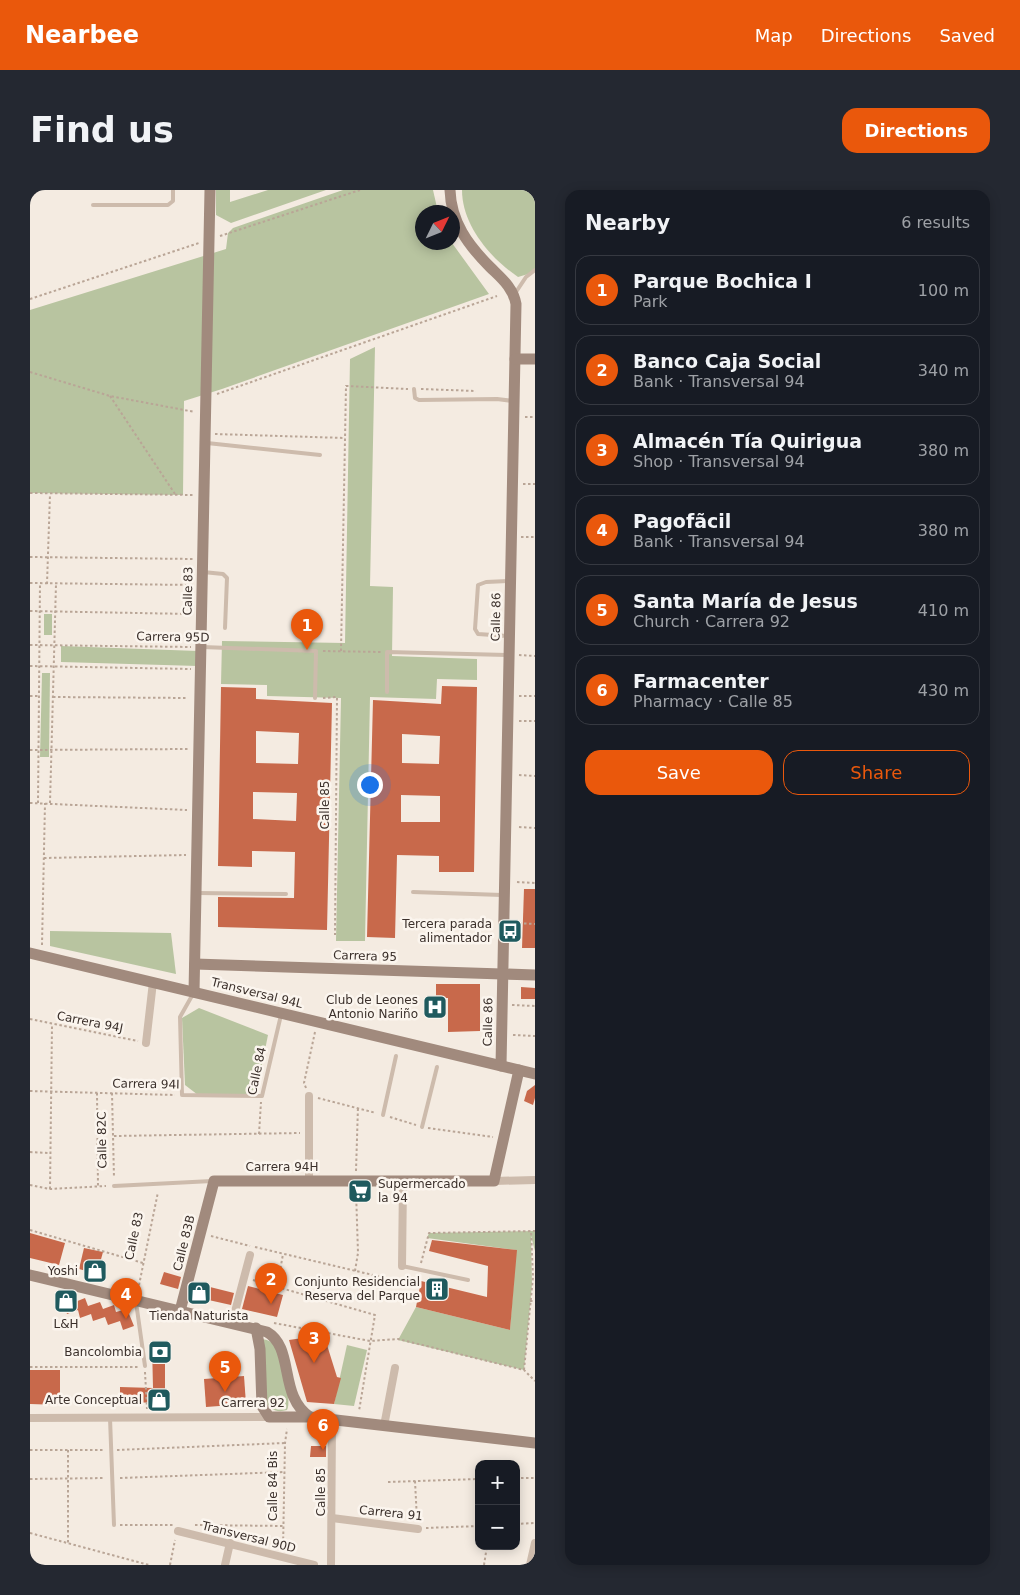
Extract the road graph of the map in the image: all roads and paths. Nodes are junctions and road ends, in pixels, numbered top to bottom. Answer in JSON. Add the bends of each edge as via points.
{"nodes":[{"id":1,"x":173,"y":190,"type":"edge"},
{"id":2,"x":210,"y":190,"type":"edge"},
{"id":3,"x":360,"y":190,"type":"edge"},
{"id":4,"x":450,"y":190,"type":"edge"},
{"id":5,"x":93,"y":205,"type":"dead end"},
{"id":6,"x":209,"y":240,"type":"junction"},
{"id":7,"x":535,"y":270,"type":"edge"},
{"id":8,"x":514,"y":294,"type":"junction"},
{"id":9,"x":497,"y":296,"type":"dead end"},
{"id":10,"x":30,"y":299,"type":"edge"},
{"id":11,"x":515,"y":358,"type":"junction"},
{"id":12,"x":535,"y":359,"type":"edge"},
{"id":13,"x":30,"y":372,"type":"edge"},
{"id":14,"x":346,"y":386,"type":"dead end"},
{"id":15,"x":414,"y":389,"type":"dead end"},
{"id":16,"x":110,"y":396,"type":"junction"},
{"id":17,"x":206,"y":398,"type":"junction"},
{"id":18,"x":514,"y":401,"type":"junction"},
{"id":19,"x":205,"y":414,"type":"junction"},
{"id":20,"x":523,"y":417,"type":"dead end"},
{"id":21,"x":535,"y":417,"type":"edge"},
{"id":22,"x":205,"y":438,"type":"junction"},
{"id":23,"x":346,"y":438,"type":"junction"},
{"id":24,"x":320,"y":455,"type":"dead end"},
{"id":25,"x":523,"y":484,"type":"dead end"},
{"id":26,"x":535,"y":484,"type":"edge"},
{"id":27,"x":30,"y":493,"type":"edge"},
{"id":28,"x":50,"y":493,"type":"junction"},
{"id":29,"x":176,"y":495,"type":"junction"},
{"id":30,"x":204,"y":495,"type":"junction"},
{"id":31,"x":521,"y":537,"type":"dead end"},
{"id":32,"x":535,"y":537,"type":"edge"},
{"id":33,"x":30,"y":557,"type":"edge"},
{"id":34,"x":48,"y":557,"type":"junction"},
{"id":35,"x":203,"y":559,"type":"junction"},
{"id":36,"x":202,"y":572,"type":"junction"},
{"id":37,"x":511,"y":580,"type":"junction"},
{"id":38,"x":30,"y":583,"type":"edge"},
{"id":39,"x":40,"y":584,"type":"junction"},
{"id":40,"x":47,"y":584,"type":"junction"},
{"id":41,"x":56,"y":584,"type":"junction"},
{"id":42,"x":202,"y":585,"type":"junction"},
{"id":43,"x":30,"y":611,"type":"edge"},
{"id":44,"x":40,"y":611,"type":"junction"},
{"id":45,"x":56,"y":611,"type":"junction"},
{"id":46,"x":202,"y":614,"type":"junction"},
{"id":47,"x":225,"y":628,"type":"dead end"},
{"id":48,"x":510,"y":636,"type":"junction"},
{"id":49,"x":30,"y":646,"type":"edge"},
{"id":50,"x":40,"y":646,"type":"junction"},
{"id":51,"x":55,"y":646,"type":"junction"},
{"id":52,"x":201,"y":647,"type":"junction"},
{"id":53,"x":316,"y":651,"type":"junction"},
{"id":54,"x":341,"y":651,"type":"junction"},
{"id":55,"x":387,"y":652,"type":"junction"},
{"id":56,"x":509,"y":654,"type":"junction"},
{"id":57,"x":535,"y":656,"type":"edge"},
{"id":58,"x":30,"y":666,"type":"edge"},
{"id":59,"x":40,"y":666,"type":"junction"},
{"id":60,"x":54,"y":667,"type":"junction"},
{"id":61,"x":200,"y":669,"type":"junction"},
{"id":62,"x":387,"y":692,"type":"dead end"},
{"id":63,"x":30,"y":696,"type":"edge"},
{"id":64,"x":39,"y":696,"type":"junction"},
{"id":65,"x":516,"y":696,"type":"dead end"},
{"id":66,"x":535,"y":696,"type":"edge"},
{"id":67,"x":53,"y":697,"type":"junction"},
{"id":68,"x":200,"y":698,"type":"junction"},
{"id":69,"x":315,"y":698,"type":"joint"},
{"id":70,"x":519,"y":721,"type":"dead end"},
{"id":71,"x":535,"y":721,"type":"edge"},
{"id":72,"x":199,"y":748,"type":"junction"},
{"id":73,"x":30,"y":750,"type":"edge"},
{"id":74,"x":39,"y":751,"type":"junction"},
{"id":75,"x":52,"y":751,"type":"junction"},
{"id":76,"x":519,"y":775,"type":"dead end"},
{"id":77,"x":535,"y":776,"type":"edge"},
{"id":78,"x":30,"y":803,"type":"edge"},
{"id":79,"x":38,"y":803,"type":"junction"},
{"id":80,"x":45,"y":803,"type":"junction"},
{"id":81,"x":50,"y":804,"type":"junction"},
{"id":82,"x":198,"y":810,"type":"junction"},
{"id":83,"x":519,"y":828,"type":"dead end"},
{"id":84,"x":535,"y":828,"type":"edge"},
{"id":85,"x":197,"y":854,"type":"junction"},
{"id":86,"x":44,"y":858,"type":"junction"},
{"id":87,"x":517,"y":882,"type":"dead end"},
{"id":88,"x":535,"y":883,"type":"edge"},
{"id":89,"x":413,"y":892,"type":"dead end"},
{"id":90,"x":196,"y":893,"type":"junction"},
{"id":91,"x":286,"y":894,"type":"dead end"},
{"id":92,"x":504,"y":895,"type":"junction"},
{"id":93,"x":514,"y":923,"type":"dead end"},
{"id":94,"x":535,"y":924,"type":"edge"},
{"id":95,"x":336,"y":935,"type":"dead end"},
{"id":96,"x":42,"y":945,"type":"dead end"},
{"id":97,"x":30,"y":953,"type":"edge"},
{"id":98,"x":195,"y":964,"type":"junction"},
{"id":99,"x":503,"y":974,"type":"junction"},
{"id":100,"x":535,"y":974,"type":"edge"},
{"id":101,"x":153,"y":982,"type":"junction"},
{"id":102,"x":194,"y":992,"type":"junction"},
{"id":103,"x":509,"y":1005,"type":"dead end"},
{"id":104,"x":535,"y":1006,"type":"edge"},
{"id":105,"x":282,"y":1013,"type":"junction"},
{"id":106,"x":30,"y":1020,"type":"edge"},
{"id":107,"x":52,"y":1024,"type":"junction"},
{"id":108,"x":315,"y":1032,"type":"dead end"},
{"id":109,"x":508,"y":1035,"type":"dead end"},
{"id":110,"x":535,"y":1036,"type":"edge"},
{"id":111,"x":146,"y":1043,"type":"joint"},
{"id":112,"x":396,"y":1056,"type":"dead end"},
{"id":113,"x":437,"y":1066,"type":"dead end"},
{"id":114,"x":501,"y":1066,"type":"junction"},
{"id":115,"x":519,"y":1070,"type":"junction"},
{"id":116,"x":535,"y":1074,"type":"edge"},
{"id":117,"x":30,"y":1091,"type":"edge"},
{"id":118,"x":51,"y":1091,"type":"junction"},
{"id":119,"x":97,"y":1093,"type":"junction"},
{"id":120,"x":112,"y":1093,"type":"junction"},
{"id":121,"x":182,"y":1095,"type":"junction"},
{"id":122,"x":262,"y":1096,"type":"junction"},
{"id":123,"x":309,"y":1096,"type":"junction"},
{"id":124,"x":383,"y":1115,"type":"junction"},
{"id":125,"x":422,"y":1127,"type":"junction"},
{"id":126,"x":310,"y":1132,"type":"junction"},
{"id":127,"x":260,"y":1134,"type":"junction"},
{"id":128,"x":114,"y":1136,"type":"junction"},
{"id":129,"x":504,"y":1139,"type":"junction"},
{"id":130,"x":30,"y":1152,"type":"edge"},
{"id":131,"x":49,"y":1153,"type":"junction"},
{"id":132,"x":535,"y":1180,"type":"edge"},
{"id":133,"x":214,"y":1181,"type":"junction"},
{"id":134,"x":310,"y":1181,"type":"junction"},
{"id":135,"x":402,"y":1181,"type":"junction"},
{"id":136,"x":494,"y":1181,"type":"junction"},
{"id":137,"x":30,"y":1184,"type":"edge"},
{"id":138,"x":159,"y":1184,"type":"junction"},
{"id":139,"x":114,"y":1186,"type":"junction"},
{"id":140,"x":98,"y":1187,"type":"junction"},
{"id":141,"x":50,"y":1189,"type":"junction"},
{"id":142,"x":30,"y":1230,"type":"edge"},
{"id":143,"x":531,"y":1231,"type":"junction"},
{"id":144,"x":535,"y":1231,"type":"edge"},
{"id":145,"x":201,"y":1233,"type":"junction"},
{"id":146,"x":283,"y":1254,"type":"junction"},
{"id":147,"x":250,"y":1255,"type":"dead end"},
{"id":148,"x":143,"y":1262,"type":"junction"},
{"id":149,"x":402,"y":1266,"type":"joint"},
{"id":150,"x":419,"y":1269,"type":"junction"},
{"id":151,"x":30,"y":1275,"type":"edge"},
{"id":152,"x":244,"y":1278,"type":"junction"},
{"id":153,"x":468,"y":1280,"type":"dead end"},
{"id":154,"x":277,"y":1288,"type":"junction"},
{"id":155,"x":136,"y":1297,"type":"junction"},
{"id":156,"x":530,"y":1301,"type":"junction"},
{"id":157,"x":535,"y":1301,"type":"edge"},
{"id":158,"x":180,"y":1311,"type":"junction"},
{"id":159,"x":268,"y":1322,"type":"dead end"},
{"id":160,"x":232,"y":1323,"type":"junction"},
{"id":161,"x":256,"y":1328,"type":"junction"},
{"id":162,"x":370,"y":1341,"type":"junction"},
{"id":163,"x":145,"y":1366,"type":"junction"},
{"id":164,"x":30,"y":1367,"type":"edge"},
{"id":165,"x":395,"y":1368,"type":"dead end"},
{"id":166,"x":524,"y":1370,"type":"junction"},
{"id":167,"x":535,"y":1381,"type":"edge"},
{"id":168,"x":359,"y":1411,"type":"dead end"},
{"id":169,"x":269,"y":1417,"type":"junction"},
{"id":170,"x":289,"y":1417,"type":"junction"},
{"id":171,"x":310,"y":1417,"type":"junction"},
{"id":172,"x":30,"y":1418,"type":"edge"},
{"id":173,"x":110,"y":1418,"type":"junction"},
{"id":174,"x":147,"y":1418,"type":"junction"},
{"id":175,"x":332,"y":1420,"type":"junction"},
{"id":176,"x":384,"y":1426,"type":"junction"},
{"id":177,"x":285,"y":1443,"type":"junction"},
{"id":178,"x":535,"y":1443,"type":"edge"},
{"id":179,"x":30,"y":1450,"type":"edge"},
{"id":180,"x":68,"y":1450,"type":"junction"},
{"id":181,"x":112,"y":1450,"type":"junction"},
{"id":182,"x":285,"y":1472,"type":"junction"},
{"id":183,"x":112,"y":1478,"type":"junction"},
{"id":184,"x":520,"y":1478,"type":"edge"},
{"id":185,"x":535,"y":1478,"type":"edge"},
{"id":186,"x":30,"y":1479,"type":"edge"},
{"id":187,"x":68,"y":1479,"type":"junction"},
{"id":188,"x":475,"y":1479,"type":"edge"},
{"id":189,"x":415,"y":1481,"type":"junction"},
{"id":190,"x":388,"y":1482,"type":"dead end"},
{"id":191,"x":332,"y":1518,"type":"junction"},
{"id":192,"x":535,"y":1523,"type":"edge"},
{"id":193,"x":520,"y":1524,"type":"edge"},
{"id":194,"x":114,"y":1525,"type":"joint"},
{"id":195,"x":190,"y":1525,"type":"dead end"},
{"id":196,"x":285,"y":1526,"type":"junction"},
{"id":197,"x":475,"y":1526,"type":"edge"},
{"id":198,"x":179,"y":1528,"type":"junction"},
{"id":199,"x":418,"y":1529,"type":"junction"},
{"id":200,"x":30,"y":1533,"type":"edge"},
{"id":201,"x":535,"y":1542,"type":"edge"},
{"id":202,"x":68,"y":1543,"type":"junction"},
{"id":203,"x":230,"y":1543,"type":"junction"},
{"id":204,"x":486,"y":1550,"type":"edge"},
{"id":205,"x":283,"y":1556,"type":"junction"},
{"id":206,"x":149,"y":1565,"type":"edge"},
{"id":207,"x":170,"y":1565,"type":"edge"},
{"id":208,"x":225,"y":1565,"type":"edge"},
{"id":209,"x":314,"y":1565,"type":"edge"},
{"id":210,"x":332,"y":1565,"type":"edge"},
{"id":211,"x":484,"y":1565,"type":"edge"},
{"id":212,"x":530,"y":1565,"type":"edge"}],
"edges":[{"from":1,"to":5,"type":"lane","via":[[173,201],[168,205]]},
{"from":2,"to":6,"type":"street","name":"Calle 83"},
{"from":3,"to":6,"type":"path"},
{"from":4,"to":8,"type":"street","via":[[453,215],[464,236]]},
{"from":6,"to":10,"type":"path"},
{"from":6,"to":17,"type":"street","name":"Calle 83"},
{"from":7,"to":8,"type":"lane"},
{"from":8,"to":11,"type":"street","name":"Calle 86"},
{"from":9,"to":17,"type":"path"},
{"from":11,"to":12,"type":"street"},
{"from":11,"to":18,"type":"street","name":"Calle 86"},
{"from":13,"to":16,"type":"path"},
{"from":14,"to":23,"type":"path"},
{"from":15,"to":18,"type":"lane","via":[[415,398],[419,400]]},
{"from":16,"to":19,"type":"path"},
{"from":16,"to":29,"type":"path"},
{"from":17,"to":19,"type":"street","name":"Calle 83"},
{"from":18,"to":37,"type":"street","name":"Calle 86"},
{"from":19,"to":22,"type":"street","name":"Calle 83"},
{"from":20,"to":21,"type":"path"},
{"from":22,"to":23,"type":"path"},
{"from":22,"to":24,"type":"lane"},
{"from":22,"to":30,"type":"street","name":"Calle 83"},
{"from":23,"to":54,"type":"path"},
{"from":25,"to":26,"type":"path"},
{"from":27,"to":28,"type":"path"},
{"from":28,"to":29,"type":"path"},
{"from":28,"to":34,"type":"path"},
{"from":29,"to":30,"type":"path"},
{"from":30,"to":35,"type":"street","name":"Calle 83"},
{"from":31,"to":32,"type":"path"},
{"from":33,"to":34,"type":"path"},
{"from":34,"to":35,"type":"path"},
{"from":34,"to":40,"type":"path"},
{"from":35,"to":36,"type":"street","name":"Calle 83"},
{"from":36,"to":42,"type":"street","name":"Calle 83"},
{"from":36,"to":47,"type":"lane","via":[[223,574],[227,578]]},
{"from":37,"to":48,"type":"street","name":"Calle 86"},
{"from":37,"to":48,"type":"lane","via":[[478,584],[475,629],[478,634]]},
{"from":38,"to":39,"type":"path"},
{"from":39,"to":40,"type":"path"},
{"from":39,"to":44,"type":"path"},
{"from":40,"to":41,"type":"path"},
{"from":41,"to":42,"type":"path"},
{"from":41,"to":45,"type":"path"},
{"from":42,"to":46,"type":"street","name":"Calle 83"},
{"from":43,"to":44,"type":"path"},
{"from":44,"to":45,"type":"path"},
{"from":44,"to":50,"type":"path"},
{"from":45,"to":46,"type":"path"},
{"from":45,"to":51,"type":"path"},
{"from":46,"to":52,"type":"street","name":"Calle 83"},
{"from":48,"to":56,"type":"street","name":"Calle 86"},
{"from":49,"to":50,"type":"path","name":"Carrera 95D"},
{"from":50,"to":51,"type":"path","name":"Carrera 95D"},
{"from":50,"to":59,"type":"path"},
{"from":51,"to":52,"type":"path","name":"Carrera 95D"},
{"from":51,"to":60,"type":"path"},
{"from":52,"to":53,"type":"lane","name":"Carrera 95D"},
{"from":52,"to":61,"type":"street","name":"Calle 83"},
{"from":53,"to":54,"type":"path"},
{"from":53,"to":69,"type":"lane"},
{"from":54,"to":55,"type":"path"},
{"from":55,"to":56,"type":"lane"},
{"from":55,"to":62,"type":"lane"},
{"from":56,"to":57,"type":"path"},
{"from":56,"to":92,"type":"street","name":"Calle 86"},
{"from":58,"to":59,"type":"path"},
{"from":59,"to":60,"type":"path"},
{"from":59,"to":64,"type":"path"},
{"from":60,"to":61,"type":"path"},
{"from":60,"to":67,"type":"path"},
{"from":61,"to":68,"type":"street","name":"Calle 83"},
{"from":63,"to":64,"type":"path"},
{"from":64,"to":74,"type":"path"},
{"from":65,"to":66,"type":"path"},
{"from":67,"to":68,"type":"path"},
{"from":67,"to":75,"type":"path"},
{"from":68,"to":72,"type":"street","name":"Calle 83"},
{"from":69,"to":95,"type":"path","name":"Calle 85","via":[[337,697]]},
{"from":70,"to":71,"type":"path"},
{"from":72,"to":75,"type":"path"},
{"from":72,"to":82,"type":"street","name":"Calle 83"},
{"from":73,"to":74,"type":"path"},
{"from":74,"to":75,"type":"path"},
{"from":74,"to":79,"type":"path"},
{"from":75,"to":81,"type":"path"},
{"from":76,"to":77,"type":"path"},
{"from":78,"to":79,"type":"path"},
{"from":79,"to":80,"type":"path"},
{"from":80,"to":81,"type":"path"},
{"from":80,"to":86,"type":"path"},
{"from":81,"to":82,"type":"path"},
{"from":82,"to":85,"type":"street","name":"Calle 83"},
{"from":83,"to":84,"type":"path"},
{"from":85,"to":86,"type":"path"},
{"from":85,"to":90,"type":"street","name":"Calle 83"},
{"from":86,"to":96,"type":"path"},
{"from":87,"to":88,"type":"path"},
{"from":89,"to":92,"type":"lane"},
{"from":90,"to":91,"type":"lane"},
{"from":90,"to":98,"type":"street","name":"Calle 83"},
{"from":92,"to":99,"type":"street","name":"Calle 86"},
{"from":93,"to":94,"type":"path"},
{"from":97,"to":101,"type":"street","name":"Transversal 94L"},
{"from":98,"to":99,"type":"street","name":"Carrera 95"},
{"from":98,"to":102,"type":"street","name":"Calle 83"},
{"from":99,"to":100,"type":"street","name":"Carrera 95"},
{"from":99,"to":114,"type":"street","name":"Calle 86"},
{"from":101,"to":102,"type":"street","name":"Transversal 94L"},
{"from":101,"to":111,"type":"street"},
{"from":102,"to":105,"type":"street","name":"Transversal 94L"},
{"from":102,"to":121,"type":"lane","via":[[180,1017]]},
{"from":103,"to":104,"type":"path"},
{"from":105,"to":114,"type":"street","name":"Transversal 94L"},
{"from":105,"to":122,"type":"lane","name":"Calle 84"},
{"from":106,"to":107,"type":"path","name":"Carrera 94J"},
{"from":107,"to":111,"type":"path","name":"Carrera 94J"},
{"from":107,"to":118,"type":"path"},
{"from":108,"to":123,"type":"path","via":[[304,1083]]},
{"from":109,"to":110,"type":"path"},
{"from":112,"to":124,"type":"lane"},
{"from":113,"to":125,"type":"lane"},
{"from":114,"to":115,"type":"street","name":"Transversal 94L"},
{"from":115,"to":116,"type":"street","name":"Transversal 94L"},
{"from":115,"to":129,"type":"street"},
{"from":117,"to":118,"type":"path","name":"Carrera 94I"},
{"from":118,"to":119,"type":"path","name":"Carrera 94I"},
{"from":118,"to":131,"type":"path"},
{"from":119,"to":120,"type":"path","name":"Carrera 94I"},
{"from":119,"to":140,"type":"path"},
{"from":120,"to":121,"type":"path","name":"Carrera 94I"},
{"from":120,"to":128,"type":"path","name":"Calle 82C"},
{"from":121,"to":122,"type":"lane","name":"Carrera 94I"},
{"from":122,"to":127,"type":"path","name":"Calle 84"},
{"from":123,"to":124,"type":"path"},
{"from":123,"to":126,"type":"street"},
{"from":124,"to":125,"type":"path"},
{"from":125,"to":129,"type":"path"},
{"from":126,"to":127,"type":"path"},
{"from":126,"to":134,"type":"street"},
{"from":127,"to":128,"type":"path"},
{"from":128,"to":139,"type":"path","name":"Calle 82C"},
{"from":129,"to":136,"type":"street"},
{"from":130,"to":131,"type":"path"},
{"from":131,"to":141,"type":"path"},
{"from":132,"to":136,"type":"street","name":"Carrera 94H"},
{"from":133,"to":134,"type":"street","name":"Carrera 94H"},
{"from":133,"to":138,"type":"lane","name":"Carrera 94H"},
{"from":133,"to":145,"type":"street","name":"Calle 83B"},
{"from":134,"to":135,"type":"street","name":"Carrera 94H"},
{"from":135,"to":136,"type":"street","name":"Carrera 94H"},
{"from":135,"to":149,"type":"street"},
{"from":137,"to":141,"type":"path"},
{"from":138,"to":139,"type":"lane","name":"Carrera 94H"},
{"from":138,"to":148,"type":"path","name":"Calle 83"},
{"from":139,"to":140,"type":"path"},
{"from":140,"to":141,"type":"path"},
{"from":142,"to":148,"type":"path"},
{"from":143,"to":144,"type":"path"},
{"from":143,"to":150,"type":"path","via":[[429,1233]]},
{"from":143,"to":156,"type":"path","via":[[533,1278]]},
{"from":145,"to":146,"type":"path"},
{"from":145,"to":158,"type":"street","name":"Calle 83B"},
{"from":146,"to":150,"type":"path","via":[[415,1285]]},
{"from":146,"to":154,"type":"path"},
{"from":147,"to":152,"type":"street"},
{"from":148,"to":155,"type":"path","name":"Calle 83"},
{"from":149,"to":150,"type":"lane"},
{"from":150,"to":153,"type":"lane"},
{"from":151,"to":155,"type":"street"},
{"from":152,"to":154,"type":"path"},
{"from":152,"to":160,"type":"street"},
{"from":154,"to":162,"type":"path","via":[[375,1316]]},
{"from":155,"to":158,"type":"street"},
{"from":155,"to":163,"type":"lane"},
{"from":156,"to":157,"type":"path"},
{"from":156,"to":166,"type":"path"},
{"from":158,"to":160,"type":"street"},
{"from":159,"to":162,"type":"path"},
{"from":160,"to":161,"type":"street"},
{"from":161,"to":169,"type":"street","via":[[262,1406]]},
{"from":161,"to":171,"type":"street","via":[[272,1335],[280,1346],[295,1403]]},
{"from":162,"to":166,"type":"path","via":[[398,1340]]},
{"from":162,"to":168,"type":"path"},
{"from":163,"to":164,"type":"path"},
{"from":163,"to":174,"type":"path"},
{"from":165,"to":176,"type":"street"},
{"from":166,"to":167,"type":"path"},
{"from":169,"to":170,"type":"street","name":"Carrera 92"},
{"from":169,"to":174,"type":"street","name":"Carrera 92"},
{"from":170,"to":171,"type":"street","name":"Carrera 92"},
{"from":170,"to":177,"type":"path","name":"Calle 84 Bis"},
{"from":171,"to":175,"type":"street","name":"Carrera 92"},
{"from":172,"to":173,"type":"street","name":"Carrera 92"},
{"from":173,"to":174,"type":"street","name":"Carrera 92"},
{"from":173,"to":181,"type":"lane"},
{"from":175,"to":176,"type":"street","name":"Carrera 92"},
{"from":175,"to":191,"type":"street","name":"Calle 85"},
{"from":176,"to":178,"type":"street","name":"Carrera 92"},
{"from":177,"to":181,"type":"path"},
{"from":177,"to":182,"type":"path","name":"Calle 84 Bis"},
{"from":179,"to":180,"type":"path"},
{"from":180,"to":181,"type":"path"},
{"from":180,"to":187,"type":"path"},
{"from":181,"to":183,"type":"lane"},
{"from":182,"to":183,"type":"path"},
{"from":182,"to":196,"type":"path","name":"Calle 84 Bis"},
{"from":183,"to":187,"type":"path"},
{"from":183,"to":194,"type":"lane"},
{"from":184,"to":185,"type":"path"},
{"from":186,"to":187,"type":"path"},
{"from":187,"to":202,"type":"path"},
{"from":188,"to":189,"type":"path"},
{"from":189,"to":190,"type":"path"},
{"from":189,"to":199,"type":"path"},
{"from":191,"to":199,"type":"street","name":"Carrera 91"},
{"from":191,"to":210,"type":"street","name":"Calle 85"},
{"from":192,"to":193,"type":"path"},
{"from":194,"to":198,"type":"path"},
{"from":195,"to":196,"type":"path"},
{"from":196,"to":205,"type":"path","name":"Calle 84 Bis"},
{"from":197,"to":199,"type":"path","name":"Carrera 91"},
{"from":198,"to":203,"type":"street","name":"Transversal 90D"},
{"from":198,"to":207,"type":"path"},
{"from":200,"to":202,"type":"path"},
{"from":201,"to":212,"type":"street"},
{"from":202,"to":206,"type":"path"},
{"from":203,"to":205,"type":"street","name":"Transversal 90D"},
{"from":203,"to":208,"type":"street"},
{"from":204,"to":211,"type":"path"},
{"from":205,"to":209,"type":"street","name":"Transversal 90D"}]}
